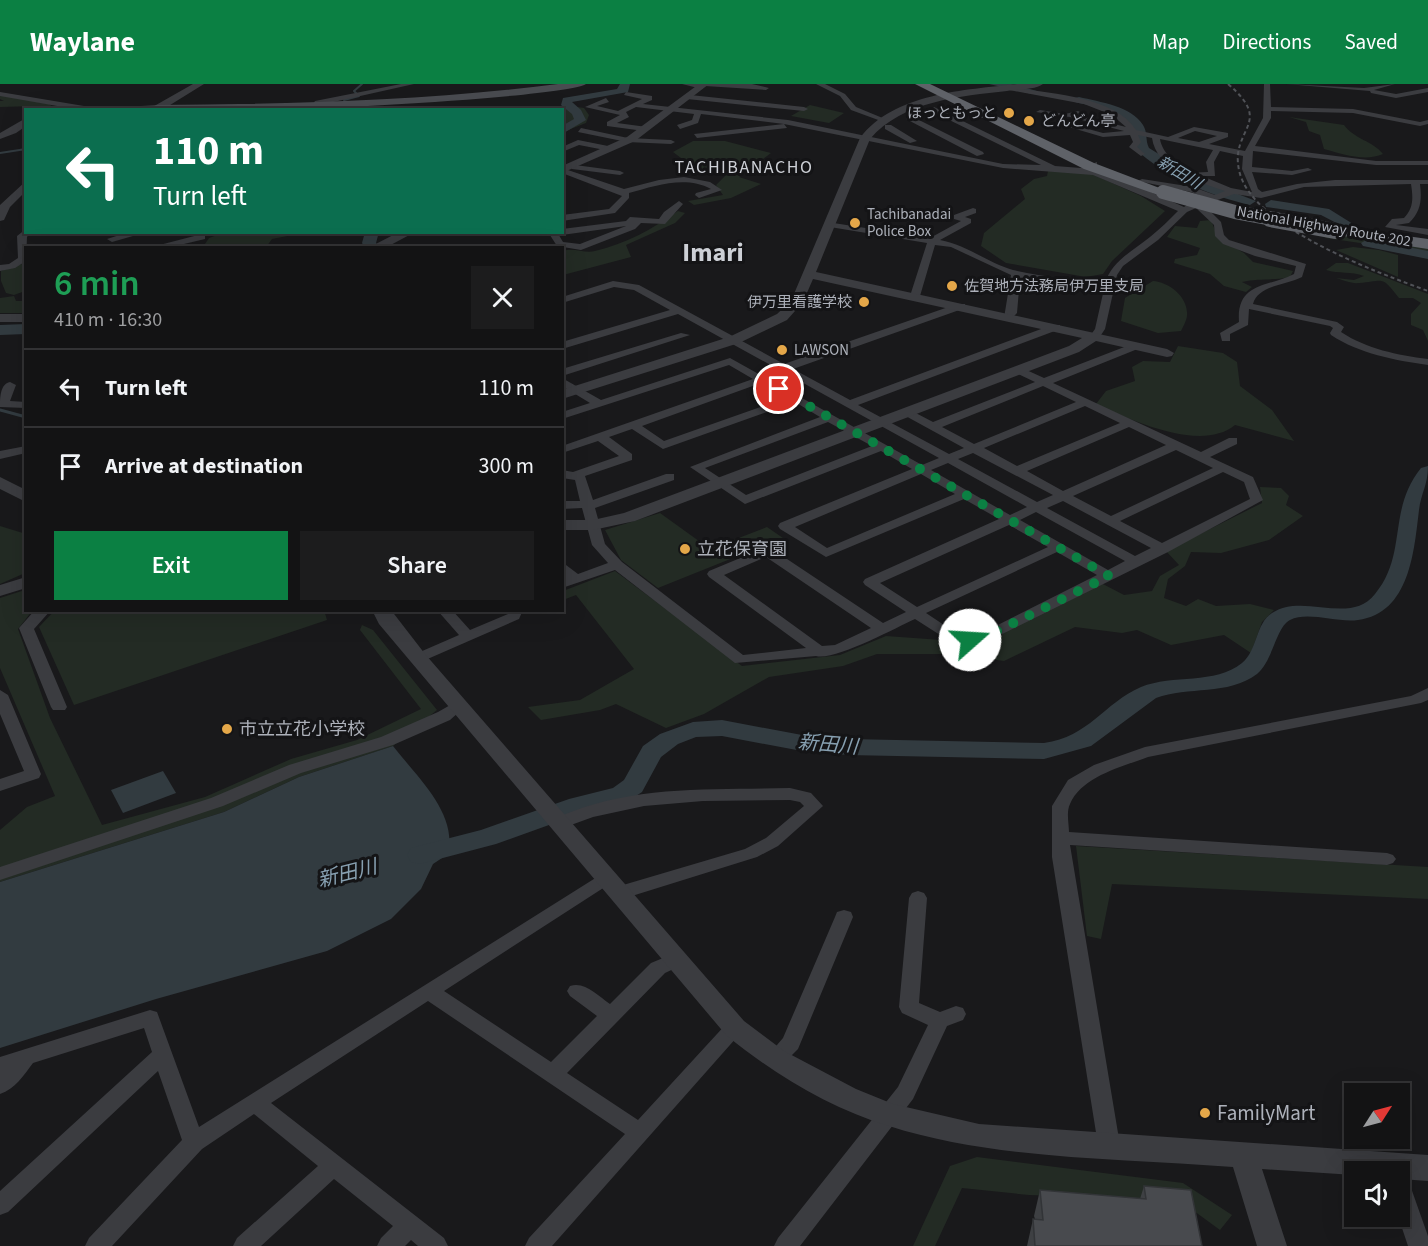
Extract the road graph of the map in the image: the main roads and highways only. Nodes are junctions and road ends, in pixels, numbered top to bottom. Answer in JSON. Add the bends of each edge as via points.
{"nodes":[{"id":1,"x":581,"y":84,"type":"edge"},
{"id":2,"x":921,"y":84,"type":"edge"},
{"id":3,"x":949,"y":97,"type":"edge"},
{"id":4,"x":313,"y":108,"type":"edge"},
{"id":5,"x":1428,"y":242,"type":"edge"}],
"edges":[{"from":1,"to":4,"type":"main road","via":[[415,102]]},
{"from":2,"to":3,"type":"highway","name":"National Highway Route 202"},
{"from":3,"to":5,"type":"highway","name":"National Highway Route 202","bridge":true,"via":[[1089,166],[1132,182],[1235,212]]}]}
